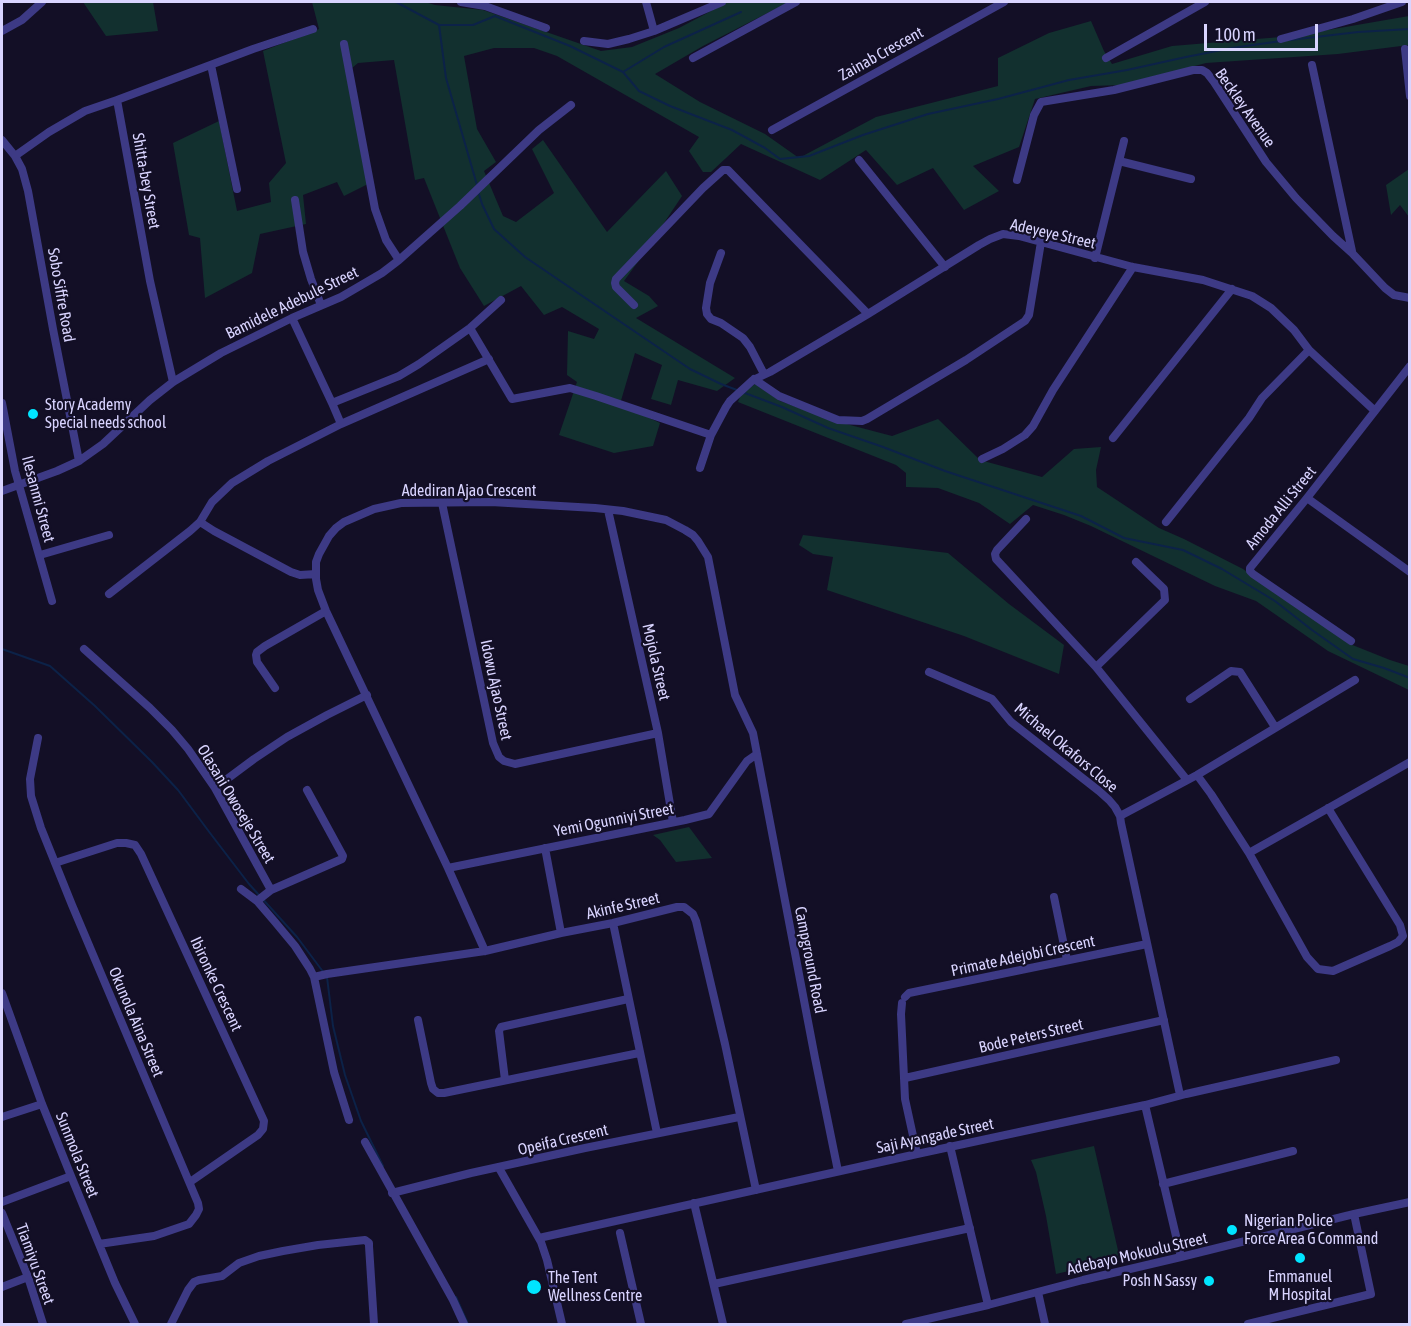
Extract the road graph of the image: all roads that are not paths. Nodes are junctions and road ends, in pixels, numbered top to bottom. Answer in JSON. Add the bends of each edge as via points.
{"nodes":[{"id":1,"x":42,"y":2,"type":"edge"},
{"id":2,"x":461,"y":2,"type":"edge"},
{"id":3,"x":646,"y":2,"type":"edge"},
{"id":4,"x":722,"y":2,"type":"edge"},
{"id":5,"x":796,"y":2,"type":"edge"},
{"id":6,"x":1004,"y":2,"type":"edge"},
{"id":7,"x":1205,"y":2,"type":"edge"},
{"id":8,"x":1402,"y":2,"type":"edge"},
{"id":9,"x":546,"y":28,"type":"dead end"},
{"id":10,"x":313,"y":29,"type":"dead end"},
{"id":11,"x":2,"y":31,"type":"edge"},
{"id":12,"x":654,"y":31,"type":"junction"},
{"id":13,"x":1281,"y":39,"type":"dead end"},
{"id":14,"x":584,"y":41,"type":"dead end"},
{"id":15,"x":344,"y":44,"type":"dead end"},
{"id":16,"x":1405,"y":49,"type":"dead end"},
{"id":17,"x":693,"y":58,"type":"dead end"},
{"id":18,"x":1106,"y":58,"type":"dead end"},
{"id":19,"x":211,"y":65,"type":"junction"},
{"id":20,"x":1312,"y":65,"type":"dead end"},
{"id":21,"x":1410,"y":96,"type":"edge"},
{"id":22,"x":117,"y":100,"type":"junction"},
{"id":23,"x":571,"y":105,"type":"dead end"},
{"id":24,"x":772,"y":130,"type":"dead end"},
{"id":25,"x":2,"y":140,"type":"edge"},
{"id":26,"x":1124,"y":141,"type":"dead end"},
{"id":27,"x":15,"y":156,"type":"junction"},
{"id":28,"x":859,"y":160,"type":"dead end"},
{"id":29,"x":1119,"y":161,"type":"junction"},
{"id":30,"x":1191,"y":179,"type":"dead end"},
{"id":31,"x":1017,"y":180,"type":"dead end"},
{"id":32,"x":237,"y":189,"type":"dead end"},
{"id":33,"x":296,"y":200,"type":"dead end"},
{"id":34,"x":1041,"y":242,"type":"junction"},
{"id":35,"x":1352,"y":252,"type":"junction"},
{"id":36,"x":721,"y":253,"type":"dead end"},
{"id":37,"x":1095,"y":258,"type":"junction"},
{"id":38,"x":399,"y":260,"type":"junction"},
{"id":39,"x":945,"y":267,"type":"junction"},
{"id":40,"x":1133,"y":267,"type":"junction"},
{"id":41,"x":1232,"y":289,"type":"junction"},
{"id":42,"x":1410,"y":298,"type":"edge"},
{"id":43,"x":501,"y":300,"type":"dead end"},
{"id":44,"x":321,"y":305,"type":"junction"},
{"id":45,"x":634,"y":306,"type":"dead end"},
{"id":46,"x":868,"y":314,"type":"junction"},
{"id":47,"x":292,"y":318,"type":"junction"},
{"id":48,"x":470,"y":328,"type":"junction"},
{"id":49,"x":1310,"y":350,"type":"junction"},
{"id":50,"x":489,"y":358,"type":"junction"},
{"id":51,"x":1410,"y":366,"type":"edge"},
{"id":52,"x":764,"y":374,"type":"junction"},
{"id":53,"x":753,"y":379,"type":"junction"},
{"id":54,"x":173,"y":382,"type":"junction"},
{"id":55,"x":2,"y":403,"type":"edge"},
{"id":56,"x":332,"y":403,"type":"junction"},
{"id":57,"x":1375,"y":411,"type":"junction"},
{"id":58,"x":341,"y":424,"type":"junction"},
{"id":59,"x":711,"y":435,"type":"junction"},
{"id":60,"x":1113,"y":438,"type":"dead end"},
{"id":61,"x":982,"y":459,"type":"dead end"},
{"id":62,"x":79,"y":461,"type":"junction"},
{"id":63,"x":700,"y":468,"type":"dead end"},
{"id":64,"x":19,"y":484,"type":"junction"},
{"id":65,"x":2,"y":491,"type":"edge"},
{"id":66,"x":1307,"y":498,"type":"junction"},
{"id":67,"x":442,"y":503,"type":"junction"},
{"id":68,"x":608,"y":510,"type":"junction"},
{"id":69,"x":1026,"y":519,"type":"dead end"},
{"id":70,"x":200,"y":522,"type":"junction"},
{"id":71,"x":1166,"y":522,"type":"dead end"},
{"id":72,"x":109,"y":535,"type":"dead end"},
{"id":73,"x":40,"y":555,"type":"junction"},
{"id":74,"x":1136,"y":562,"type":"dead end"},
{"id":75,"x":1410,"y":572,"type":"edge"},
{"id":76,"x":316,"y":574,"type":"junction"},
{"id":77,"x":109,"y":594,"type":"dead end"},
{"id":78,"x":52,"y":601,"type":"dead end"},
{"id":79,"x":326,"y":611,"type":"junction"},
{"id":80,"x":1351,"y":641,"type":"dead end"},
{"id":81,"x":84,"y":649,"type":"dead end"},
{"id":82,"x":1096,"y":667,"type":"junction"},
{"id":83,"x":929,"y":672,"type":"dead end"},
{"id":84,"x":1354,"y":680,"type":"dead end"},
{"id":85,"x":275,"y":688,"type":"dead end"},
{"id":86,"x":367,"y":695,"type":"junction"},
{"id":87,"x":1190,"y":699,"type":"dead end"},
{"id":88,"x":1275,"y":727,"type":"junction"},
{"id":89,"x":658,"y":733,"type":"junction"},
{"id":90,"x":38,"y":738,"type":"dead end"},
{"id":91,"x":757,"y":754,"type":"junction"},
{"id":92,"x":1410,"y":762,"type":"edge"},
{"id":93,"x":1197,"y":775,"type":"junction"},
{"id":94,"x":1187,"y":780,"type":"junction"},
{"id":95,"x":214,"y":788,"type":"junction"},
{"id":96,"x":307,"y":790,"type":"dead end"},
{"id":97,"x":1328,"y":808,"type":"junction"},
{"id":98,"x":1120,"y":816,"type":"junction"},
{"id":99,"x":673,"y":822,"type":"junction"},
{"id":100,"x":545,"y":848,"type":"junction"},
{"id":101,"x":1249,"y":853,"type":"junction"},
{"id":102,"x":55,"y":863,"type":"junction"},
{"id":103,"x":448,"y":868,"type":"junction"},
{"id":104,"x":241,"y":889,"type":"dead end"},
{"id":105,"x":271,"y":890,"type":"junction"},
{"id":106,"x":1054,"y":897,"type":"dead end"},
{"id":107,"x":260,"y":899,"type":"junction"},
{"id":108,"x":613,"y":923,"type":"junction"},
{"id":109,"x":561,"y":933,"type":"junction"},
{"id":110,"x":1147,"y":944,"type":"junction"},
{"id":111,"x":485,"y":951,"type":"junction"},
{"id":112,"x":1067,"y":960,"type":"junction"},
{"id":113,"x":320,"y":975,"type":"junction"},
{"id":114,"x":2,"y":993,"type":"edge"},
{"id":115,"x":628,"y":999,"type":"junction"},
{"id":116,"x":418,"y":1020,"type":"dead end"},
{"id":117,"x":1164,"y":1020,"type":"junction"},
{"id":118,"x":639,"y":1053,"type":"junction"},
{"id":119,"x":1336,"y":1060,"type":"dead end"},
{"id":120,"x":905,"y":1078,"type":"junction"},
{"id":121,"x":505,"y":1080,"type":"junction"},
{"id":122,"x":1180,"y":1095,"type":"junction"},
{"id":123,"x":42,"y":1104,"type":"junction"},
{"id":124,"x":1145,"y":1105,"type":"junction"},
{"id":125,"x":2,"y":1117,"type":"edge"},
{"id":126,"x":740,"y":1117,"type":"junction"},
{"id":127,"x":349,"y":1120,"type":"dead end"},
{"id":128,"x":657,"y":1133,"type":"junction"},
{"id":129,"x":365,"y":1142,"type":"dead end"},
{"id":130,"x":950,"y":1146,"type":"junction"},
{"id":131,"x":1293,"y":1151,"type":"dead end"},
{"id":132,"x":917,"y":1154,"type":"junction"},
{"id":133,"x":499,"y":1168,"type":"junction"},
{"id":134,"x":838,"y":1171,"type":"junction"},
{"id":135,"x":71,"y":1176,"type":"junction"},
{"id":136,"x":190,"y":1182,"type":"junction"},
{"id":137,"x":1163,"y":1184,"type":"junction"},
{"id":138,"x":756,"y":1190,"type":"junction"},
{"id":139,"x":395,"y":1192,"type":"junction"},
{"id":140,"x":2,"y":1202,"type":"edge"},
{"id":141,"x":1410,"y":1202,"type":"edge"},
{"id":142,"x":694,"y":1203,"type":"junction"},
{"id":143,"x":2,"y":1213,"type":"edge"},
{"id":144,"x":1354,"y":1214,"type":"junction"},
{"id":145,"x":970,"y":1228,"type":"junction"},
{"id":146,"x":620,"y":1233,"type":"dead end"},
{"id":147,"x":539,"y":1238,"type":"junction"},
{"id":148,"x":99,"y":1244,"type":"junction"},
{"id":149,"x":1181,"y":1257,"type":"junction"},
{"id":150,"x":28,"y":1277,"type":"junction"},
{"id":151,"x":714,"y":1284,"type":"junction"},
{"id":152,"x":2,"y":1287,"type":"edge"},
{"id":153,"x":1038,"y":1292,"type":"junction"},
{"id":154,"x":988,"y":1305,"type":"junction"},
{"id":155,"x":43,"y":1324,"type":"edge"},
{"id":156,"x":135,"y":1324,"type":"edge"},
{"id":157,"x":171,"y":1324,"type":"edge"},
{"id":158,"x":374,"y":1324,"type":"edge"},
{"id":159,"x":464,"y":1324,"type":"edge"},
{"id":160,"x":562,"y":1324,"type":"edge"},
{"id":161,"x":641,"y":1324,"type":"edge"},
{"id":162,"x":723,"y":1324,"type":"edge"},
{"id":163,"x":906,"y":1324,"type":"edge"},
{"id":164,"x":1045,"y":1324,"type":"edge"},
{"id":165,"x":1248,"y":1324,"type":"edge"}],
"edges":[{"from":1,"to":11,"type":"street"},
{"from":2,"to":9,"type":"street","via":[[485,6]]},
{"from":3,"to":12,"type":"street"},
{"from":4,"to":12,"type":"street"},
{"from":5,"to":17,"type":"street"},
{"from":6,"to":24,"type":"street","name":"Zainab Crescent"},
{"from":7,"to":18,"type":"street"},
{"from":8,"to":13,"type":"street"},
{"from":10,"to":19,"type":"street"},
{"from":12,"to":14,"type":"street","via":[[608,44]]},
{"from":15,"to":38,"type":"street","via":[[375,209],[386,240]]},
{"from":16,"to":21,"type":"street"},
{"from":19,"to":22,"type":"street"},
{"from":19,"to":32,"type":"street"},
{"from":20,"to":35,"type":"street"},
{"from":22,"to":27,"type":"street","via":[[85,111]]},
{"from":22,"to":54,"type":"street","name":"Shitta-bey Street"},
{"from":23,"to":38,"type":"street","name":"Bamidele Adebule Street"},
{"from":25,"to":27,"type":"street","name":"Sobo Siffre Road"},
{"from":26,"to":29,"type":"street"},
{"from":27,"to":62,"type":"street","name":"Sobo Siffre Road","via":[[28,191]]},
{"from":28,"to":39,"type":"street"},
{"from":29,"to":30,"type":"street"},
{"from":29,"to":37,"type":"street"},
{"from":31,"to":35,"type":"street","name":"Beckley Avenue","via":[[1041,102],[1202,70],[1266,162],[1296,198]]},
{"from":33,"to":44,"type":"street","via":[[303,252]]},
{"from":34,"to":37,"type":"street","name":"Adeyeye Street"},
{"from":34,"to":39,"type":"street","name":"Adeyeye Street","via":[[1003,234]]},
{"from":34,"to":53,"type":"street","via":[[1025,321],[862,422],[838,420],[779,396]]},
{"from":35,"to":42,"type":"street","name":"Beckley Avenue","via":[[1385,288],[1394,295]]},
{"from":36,"to":52,"type":"street","via":[[710,283],[707,314],[743,338]]},
{"from":37,"to":40,"type":"street","name":"Adeyeye Street"},
{"from":38,"to":44,"type":"street","name":"Bamidele Adebule Street","via":[[364,284]]},
{"from":39,"to":46,"type":"street","name":"Adeyeye Street"},
{"from":40,"to":41,"type":"street","name":"Adeyeye Street"},
{"from":40,"to":61,"type":"street","via":[[1033,426],[1025,435]]},
{"from":41,"to":49,"type":"street","name":"Adeyeye Street","via":[[1272,308]]},
{"from":41,"to":60,"type":"street"},
{"from":43,"to":48,"type":"street"},
{"from":44,"to":47,"type":"street","name":"Bamidele Adebule Street"},
{"from":45,"to":46,"type":"street","via":[[616,287],[616,279],[703,188],[728,170]]},
{"from":46,"to":52,"type":"street","name":"Adeyeye Street"},
{"from":47,"to":54,"type":"street","name":"Bamidele Adebule Street"},
{"from":47,"to":56,"type":"street"},
{"from":48,"to":50,"type":"street"},
{"from":48,"to":56,"type":"street","via":[[399,376]]},
{"from":49,"to":57,"type":"street","name":"Adeyeye Street"},
{"from":49,"to":71,"type":"street","via":[[1262,398]]},
{"from":50,"to":58,"type":"street"},
{"from":50,"to":59,"type":"street","via":[[512,399],[570,388]]},
{"from":51,"to":57,"type":"street","name":"Amoda Alli Street"},
{"from":52,"to":53,"type":"street","name":"Adeyeye Street"},
{"from":53,"to":59,"type":"street","name":"Adeyeye Street","via":[[728,404]]},
{"from":54,"to":62,"type":"street","name":"Bamidele Adebule Street"},
{"from":55,"to":64,"type":"street","name":"Ilesanmi Street"},
{"from":56,"to":58,"type":"street"},
{"from":57,"to":66,"type":"street","name":"Amoda Alli Street"},
{"from":58,"to":70,"type":"street","via":[[232,483],[212,502]]},
{"from":59,"to":63,"type":"street"},
{"from":62,"to":64,"type":"street","name":"Bamidele Adebule Street"},
{"from":64,"to":65,"type":"street","name":"Bamidele Adebule Street"},
{"from":64,"to":73,"type":"street","name":"Ilesanmi Street"},
{"from":66,"to":75,"type":"street"},
{"from":66,"to":80,"type":"street","name":"Amoda Alli Street","via":[[1250,571]]},
{"from":67,"to":68,"type":"street","name":"Adediran Ajao Crescent","via":[[491,502]]},
{"from":67,"to":76,"type":"street","name":"Adediran Ajao Crescent","via":[[387,505],[344,522],[324,544],[316,562]]},
{"from":67,"to":89,"type":"street","name":"Idowu Ajao Street","via":[[499,757],[515,764]]},
{"from":68,"to":89,"type":"street","name":"Mojola Street"},
{"from":68,"to":91,"type":"street","name":"Adediran Ajao Crescent","via":[[666,520],[693,535],[704,550],[735,695],[753,733]]},
{"from":69,"to":82,"type":"street","via":[[997,550],[996,559]]},
{"from":70,"to":76,"type":"street","via":[[291,572]]},
{"from":70,"to":77,"type":"street"},
{"from":72,"to":73,"type":"street"},
{"from":73,"to":78,"type":"street","name":"Ilesanmi Street"},
{"from":74,"to":82,"type":"street","via":[[1164,589],[1165,600]]},
{"from":76,"to":79,"type":"street","name":"Adediran Ajao Crescent"},
{"from":79,"to":85,"type":"street","via":[[257,652],[257,662]]},
{"from":79,"to":86,"type":"street","name":"Adediran Ajao Crescent"},
{"from":81,"to":95,"type":"street","name":"Olasani Owoseje Street","via":[[172,730]]},
{"from":82,"to":94,"type":"street"},
{"from":83,"to":98,"type":"street","name":"Michael Okafors Close","via":[[992,699],[1011,722],[1109,800]]},
{"from":84,"to":88,"type":"street"},
{"from":86,"to":95,"type":"street","via":[[287,737]]},
{"from":86,"to":103,"type":"street","name":"Adediran Ajao Crescent"},
{"from":87,"to":88,"type":"street","via":[[1231,671],[1240,672]]},
{"from":88,"to":93,"type":"street"},
{"from":89,"to":99,"type":"street","name":"Mojola Street"},
{"from":90,"to":102,"type":"street","name":"Okunola Aina Street","via":[[30,779],[31,796]]},
{"from":91,"to":99,"type":"street","name":"Yemi Ogunniyi Street","via":[[747,761],[709,814]]},
{"from":91,"to":134,"type":"street","name":"Campground Road"},
{"from":92,"to":97,"type":"street"},
{"from":93,"to":94,"type":"street"},
{"from":93,"to":101,"type":"street"},
{"from":94,"to":98,"type":"street"},
{"from":95,"to":105,"type":"street","name":"Olasani Owoseje Street"},
{"from":96,"to":105,"type":"street","via":[[342,859]]},
{"from":97,"to":101,"type":"street"},
{"from":97,"to":101,"type":"street","via":[[1400,925],[1403,936],[1398,942],[1333,971],[1318,969],[1307,957]]},
{"from":98,"to":110,"type":"street"},
{"from":99,"to":100,"type":"street","name":"Yemi Ogunniyi Street"},
{"from":100,"to":103,"type":"street","name":"Yemi Ogunniyi Street"},
{"from":100,"to":109,"type":"street"},
{"from":102,"to":136,"type":"street","name":"Okunola Aina Street"},
{"from":102,"to":136,"type":"street","name":"Ibironke Crescent","via":[[117,843],[135,845],[264,1121],[258,1136]]},
{"from":103,"to":111,"type":"street","name":"Adediran Ajao Crescent"},
{"from":104,"to":107,"type":"street"},
{"from":105,"to":107,"type":"street","name":"Olasani Owoseje Street"},
{"from":106,"to":112,"type":"street"},
{"from":107,"to":113,"type":"street","via":[[310,969]]},
{"from":108,"to":109,"type":"street","name":"Akinfe Street"},
{"from":108,"to":115,"type":"street"},
{"from":108,"to":126,"type":"street","name":"Akinfe Street","via":[[677,907],[693,914]]},
{"from":109,"to":111,"type":"street","name":"Akinfe Street"},
{"from":110,"to":112,"type":"street","name":"Primate Adejobi Crescent"},
{"from":110,"to":117,"type":"street"},
{"from":111,"to":113,"type":"street","name":"Akinfe Street"},
{"from":112,"to":120,"type":"street","name":"Primate Adejobi Crescent","via":[[909,993],[903,1000],[901,1014]]},
{"from":113,"to":127,"type":"street","via":[[334,1072]]},
{"from":114,"to":123,"type":"street","name":"Sunmola Street"},
{"from":115,"to":118,"type":"street"},
{"from":115,"to":121,"type":"street","via":[[501,1027]]},
{"from":116,"to":121,"type":"street","via":[[431,1083],[438,1093]]},
{"from":117,"to":120,"type":"street","name":"Bode Peters Street"},
{"from":117,"to":122,"type":"street"},
{"from":118,"to":121,"type":"street"},
{"from":118,"to":128,"type":"street"},
{"from":119,"to":122,"type":"street","name":"Saji Ayangade Street"},
{"from":120,"to":132,"type":"street","via":[[905,1099]]},
{"from":122,"to":124,"type":"street","name":"Saji Ayangade Street"},
{"from":123,"to":125,"type":"street"},
{"from":123,"to":135,"type":"street","name":"Sunmola Street"},
{"from":124,"to":130,"type":"street","name":"Saji Ayangade Street"},
{"from":124,"to":137,"type":"street"},
{"from":126,"to":128,"type":"street","name":"Opeifa Crescent"},
{"from":126,"to":138,"type":"street","name":"Akinfe Street"},
{"from":128,"to":133,"type":"street","name":"Opeifa Crescent"},
{"from":129,"to":139,"type":"street"},
{"from":130,"to":132,"type":"street","name":"Saji Ayangade Street"},
{"from":130,"to":145,"type":"street"},
{"from":131,"to":137,"type":"street"},
{"from":132,"to":134,"type":"street","name":"Saji Ayangade Street"},
{"from":133,"to":139,"type":"street","name":"Opeifa Crescent"},
{"from":133,"to":147,"type":"street"},
{"from":134,"to":138,"type":"street","name":"Saji Ayangade Street"},
{"from":135,"to":140,"type":"street"},
{"from":135,"to":148,"type":"street","name":"Sunmola Street"},
{"from":136,"to":148,"type":"street","name":"Okunola Aina Street","via":[[199,1209],[189,1224],[154,1236]]},
{"from":137,"to":149,"type":"street"},
{"from":138,"to":142,"type":"street","name":"Saji Ayangade Street"},
{"from":139,"to":159,"type":"street"},
{"from":141,"to":144,"type":"street","name":"Adebayo Mokuolu Street"},
{"from":142,"to":147,"type":"street","name":"Saji Ayangade Street"},
{"from":142,"to":151,"type":"street"},
{"from":143,"to":150,"type":"street","name":"Tiamiyu Street"},
{"from":144,"to":149,"type":"street","name":"Adebayo Mokuolu Street"},
{"from":144,"to":165,"type":"street","via":[[1370,1295]]},
{"from":145,"to":151,"type":"street"},
{"from":145,"to":154,"type":"street"},
{"from":146,"to":161,"type":"street"},
{"from":147,"to":160,"type":"street"},
{"from":148,"to":156,"type":"street","name":"Sunmola Street"},
{"from":149,"to":153,"type":"street","name":"Adebayo Mokuolu Street"},
{"from":150,"to":152,"type":"street"},
{"from":150,"to":155,"type":"street","name":"Tiamiyu Street"},
{"from":151,"to":162,"type":"street"},
{"from":153,"to":154,"type":"street","name":"Adebayo Mokuolu Street"},
{"from":153,"to":164,"type":"street"},
{"from":154,"to":163,"type":"street","name":"Adebayo Mokuolu Street"},
{"from":157,"to":158,"type":"street","via":[[194,1282],[222,1276],[239,1263],[259,1256],[365,1240],[369,1243]]}]}
